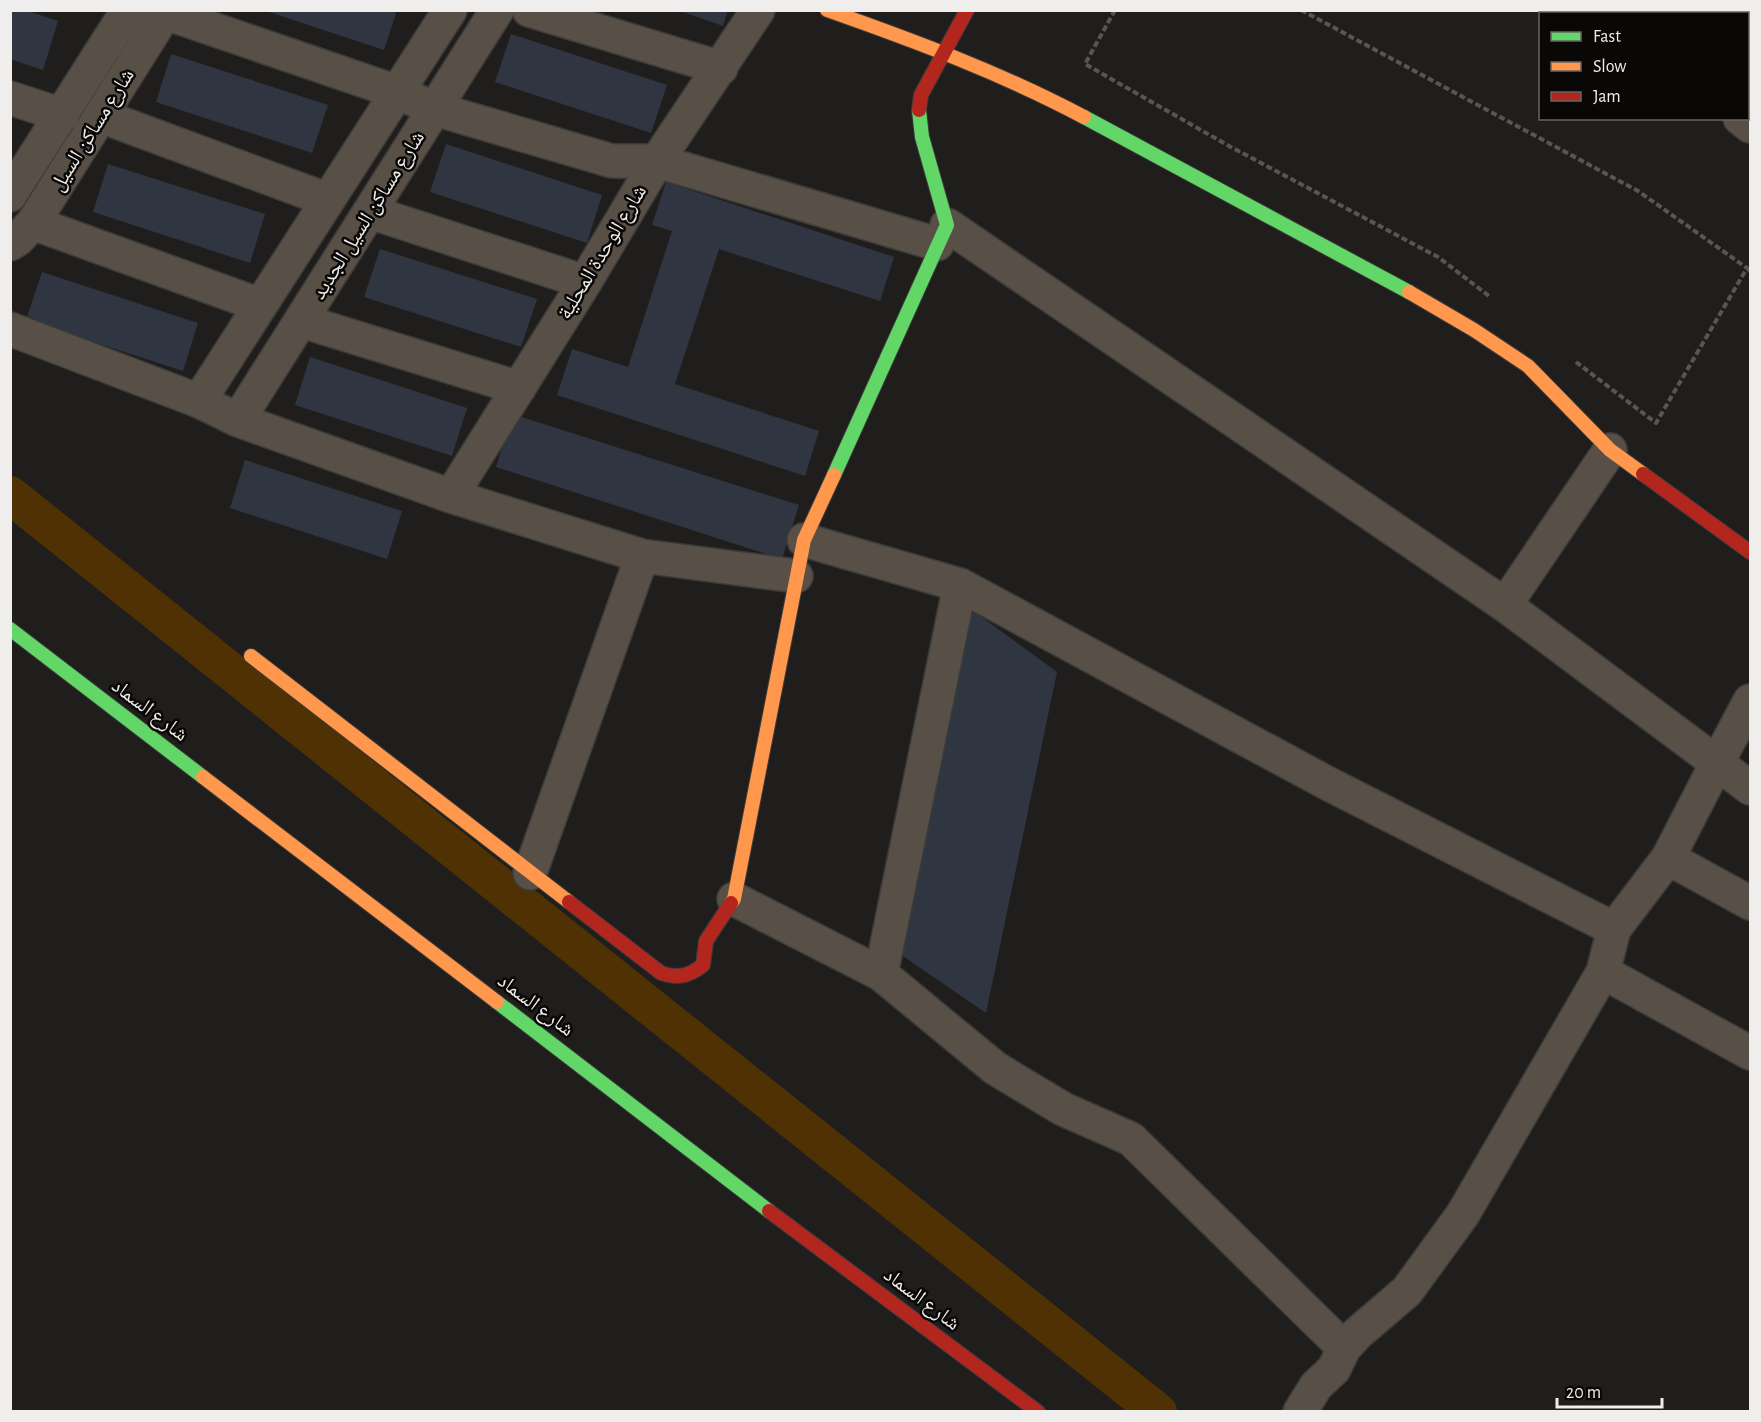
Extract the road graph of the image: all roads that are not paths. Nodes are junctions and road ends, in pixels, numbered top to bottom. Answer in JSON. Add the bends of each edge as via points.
{"nodes":[{"id":1,"x":128,"y":10,"type":"edge"},
{"id":2,"x":450,"y":10,"type":"edge"},
{"id":3,"x":497,"y":10,"type":"edge"},
{"id":4,"x":530,"y":10,"type":"edge"},
{"id":5,"x":758,"y":10,"type":"edge"},
{"id":6,"x":827,"y":10,"type":"edge"},
{"id":7,"x":967,"y":10,"type":"edge"},
{"id":8,"x":163,"y":11,"type":"edge"},
{"id":9,"x":944,"y":52,"type":"junction"},
{"id":10,"x":721,"y":68,"type":"junction"},
{"id":11,"x":397,"y":92,"type":"junction"},
{"id":12,"x":10,"y":98,"type":"edge"},
{"id":13,"x":435,"y":108,"type":"junction"},
{"id":14,"x":62,"y":115,"type":"junction"},
{"id":15,"x":101,"y":116,"type":"junction"},
{"id":16,"x":657,"y":161,"type":"junction"},
{"id":17,"x":10,"y":195,"type":"edge"},
{"id":18,"x":328,"y":200,"type":"junction"},
{"id":19,"x":370,"y":212,"type":"junction"},
{"id":20,"x":22,"y":233,"type":"edge"},
{"id":21,"x":942,"y":234,"type":"junction"},
{"id":22,"x":585,"y":282,"type":"junction"},
{"id":23,"x":260,"y":305,"type":"junction"},
{"id":24,"x":302,"y":321,"type":"junction"},
{"id":25,"x":10,"y":329,"type":"edge"},
{"id":26,"x":519,"y":388,"type":"junction"},
{"id":27,"x":199,"y":401,"type":"junction"},
{"id":28,"x":238,"y":420,"type":"junction"},
{"id":29,"x":1610,"y":450,"type":"junction"},
{"id":30,"x":451,"y":496,"type":"junction"},
{"id":31,"x":804,"y":540,"type":"junction"},
{"id":32,"x":1750,"y":552,"type":"edge"},
{"id":33,"x":642,"y":556,"type":"junction"},
{"id":34,"x":796,"y":576,"type":"junction"},
{"id":35,"x":960,"y":585,"type":"junction"},
{"id":36,"x":1505,"y":605,"type":"junction"},
{"id":37,"x":10,"y":629,"type":"edge"},
{"id":38,"x":251,"y":656,"type":"dead end"},
{"id":39,"x":1750,"y":701,"type":"edge"},
{"id":40,"x":1717,"y":763,"type":"junction"},
{"id":41,"x":1750,"y":788,"type":"edge"},
{"id":42,"x":1668,"y":858,"type":"junction"},
{"id":43,"x":530,"y":873,"type":"junction"},
{"id":44,"x":734,"y":898,"type":"junction"},
{"id":45,"x":1750,"y":903,"type":"edge"},
{"id":46,"x":1614,"y":929,"type":"junction"},
{"id":47,"x":1603,"y":972,"type":"junction"},
{"id":48,"x":881,"y":974,"type":"junction"},
{"id":49,"x":1750,"y":1053,"type":"edge"},
{"id":50,"x":1344,"y":1348,"type":"junction"},
{"id":51,"x":1038,"y":1412,"type":"edge"},
{"id":52,"x":1300,"y":1412,"type":"edge"}],
"edges":[{"from":1,"to":14,"type":"street","name":"شارع مساكن السيل"},
{"from":2,"to":11,"type":"street","name":"شارع مساكن السيل الجديد"},
{"from":3,"to":13,"type":"street","name":"شارع مساكن السيل الجديد"},
{"from":4,"to":10,"type":"street"},
{"from":5,"to":10,"type":"street","name":"شارع الوحدة المحلية"},
{"from":6,"to":9,"type":"street"},
{"from":7,"to":9,"type":"street"},
{"from":8,"to":11,"type":"street"},
{"from":8,"to":15,"type":"street","name":"شارع مساكن السيل"},
{"from":9,"to":21,"type":"street","via":[[921,95],[919,115]]},
{"from":9,"to":29,"type":"street","via":[[1035,91],[1396,284],[1474,330],[1528,366]]},
{"from":10,"to":16,"type":"street","name":"شارع الوحدة المحلية"},
{"from":11,"to":13,"type":"street"},
{"from":11,"to":18,"type":"street","name":"شارع مساكن السيل الجديد"},
{"from":12,"to":14,"type":"street"},
{"from":13,"to":16,"type":"street","via":[[612,161]]},
{"from":13,"to":19,"type":"street","name":"شارع مساكن السيل الجديد"},
{"from":14,"to":17,"type":"street","name":"شارع مساكن السيل"},
{"from":15,"to":18,"type":"street"},
{"from":15,"to":20,"type":"street","name":"شارع مساكن السيل"},
{"from":16,"to":21,"type":"street"},
{"from":16,"to":22,"type":"street","name":"شارع الوحدة المحلية"},
{"from":18,"to":23,"type":"street","name":"شارع مساكن السيل الجديد"},
{"from":19,"to":22,"type":"street"},
{"from":19,"to":24,"type":"street","name":"شارع مساكن السيل الجديد"},
{"from":20,"to":23,"type":"street"},
{"from":21,"to":31,"type":"street"},
{"from":21,"to":36,"type":"street"},
{"from":22,"to":26,"type":"street","name":"شارع الوحدة المحلية"},
{"from":23,"to":27,"type":"street","name":"شارع مساكن السيل الجديد"},
{"from":24,"to":26,"type":"street"},
{"from":24,"to":28,"type":"street","name":"شارع مساكن السيل الجديد"},
{"from":25,"to":27,"type":"street"},
{"from":26,"to":30,"type":"street","name":"شارع الوحدة المحلية"},
{"from":27,"to":28,"type":"street"},
{"from":28,"to":30,"type":"street"},
{"from":29,"to":32,"type":"street"},
{"from":29,"to":36,"type":"street"},
{"from":30,"to":33,"type":"street"},
{"from":31,"to":34,"type":"street"},
{"from":31,"to":35,"type":"street"},
{"from":33,"to":34,"type":"street"},
{"from":33,"to":43,"type":"street"},
{"from":34,"to":44,"type":"street"},
{"from":35,"to":46,"type":"street","via":[[1325,782]]},
{"from":35,"to":48,"type":"street"},
{"from":36,"to":40,"type":"street"},
{"from":37,"to":51,"type":"street","name":"شارع السماد","via":[[777,1217]]},
{"from":38,"to":43,"type":"street"},
{"from":39,"to":40,"type":"street"},
{"from":40,"to":41,"type":"street"},
{"from":40,"to":42,"type":"street"},
{"from":42,"to":45,"type":"street"},
{"from":42,"to":46,"type":"street"},
{"from":43,"to":44,"type":"street","via":[[661,973],[679,979],[703,965],[706,941]]},
{"from":44,"to":48,"type":"street"},
{"from":46,"to":47,"type":"street"},
{"from":47,"to":49,"type":"street"},
{"from":47,"to":50,"type":"street","via":[[1463,1214],[1407,1291]]},
{"from":48,"to":50,"type":"street","via":[[995,1068],[1064,1110],[1131,1138]]},
{"from":50,"to":52,"type":"street","via":[[1334,1369],[1316,1386]]}]}
